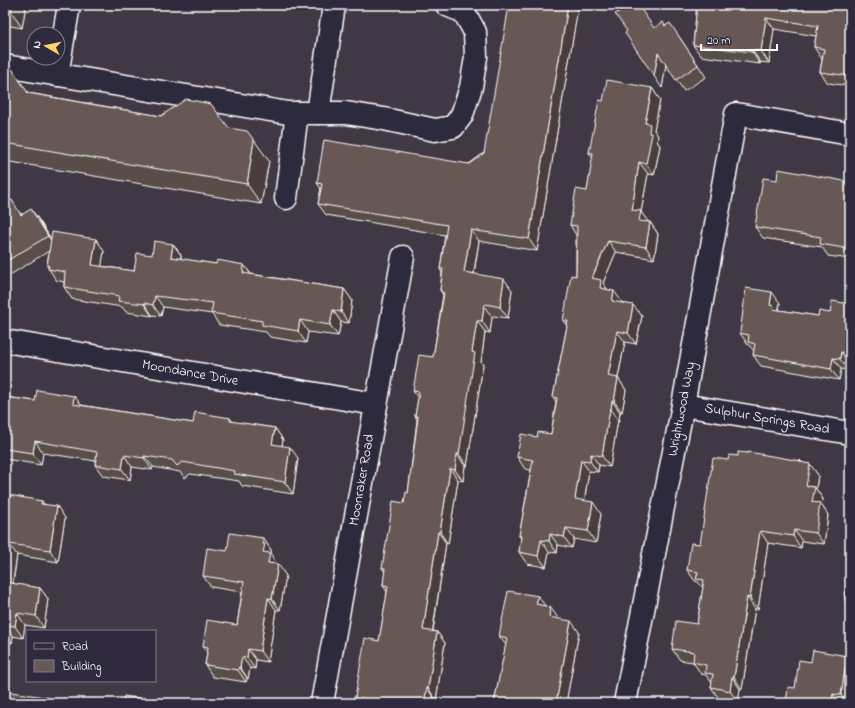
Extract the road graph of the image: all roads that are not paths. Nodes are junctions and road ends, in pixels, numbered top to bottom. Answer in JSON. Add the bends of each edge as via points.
{"nodes":[{"id":1,"x":69,"y":5,"type":"edge"},
{"id":2,"x":334,"y":5,"type":"edge"},
{"id":3,"x":447,"y":5,"type":"edge"},
{"id":4,"x":5,"y":66,"type":"edge"},
{"id":5,"x":57,"y":75,"type":"junction"},
{"id":6,"x":307,"y":113,"type":"junction"},
{"id":7,"x":850,"y":134,"type":"edge"},
{"id":8,"x":286,"y":198,"type":"dead end"},
{"id":9,"x":403,"y":257,"type":"dead end"},
{"id":10,"x":5,"y":342,"type":"edge"},
{"id":11,"x":375,"y":404,"type":"junction"},
{"id":12,"x":683,"y":405,"type":"junction"},
{"id":13,"x":850,"y":434,"type":"edge"},
{"id":14,"x":322,"y":703,"type":"edge"},
{"id":15,"x":625,"y":703,"type":"edge"}],
"edges":[{"from":1,"to":5,"type":"street"},
{"from":2,"to":6,"type":"street"},
{"from":3,"to":6,"type":"street","via":[[464,12],[475,32],[476,57],[471,87],[462,116],[453,127],[435,130],[346,113]]},
{"from":4,"to":5,"type":"street"},
{"from":5,"to":6,"type":"street","via":[[288,113]]},
{"from":6,"to":8,"type":"street"},
{"from":7,"to":12,"type":"street","name":"Wrightwood Way","via":[[736,114]]},
{"from":9,"to":11,"type":"street","name":"Moonraker Road"},
{"from":10,"to":11,"type":"street","name":"Moondance Drive"},
{"from":11,"to":14,"type":"street","name":"Moonraker Road"},
{"from":12,"to":13,"type":"street","name":"Sulphur Springs Road"},
{"from":12,"to":15,"type":"street","name":"Wrightwood Way"}]}
